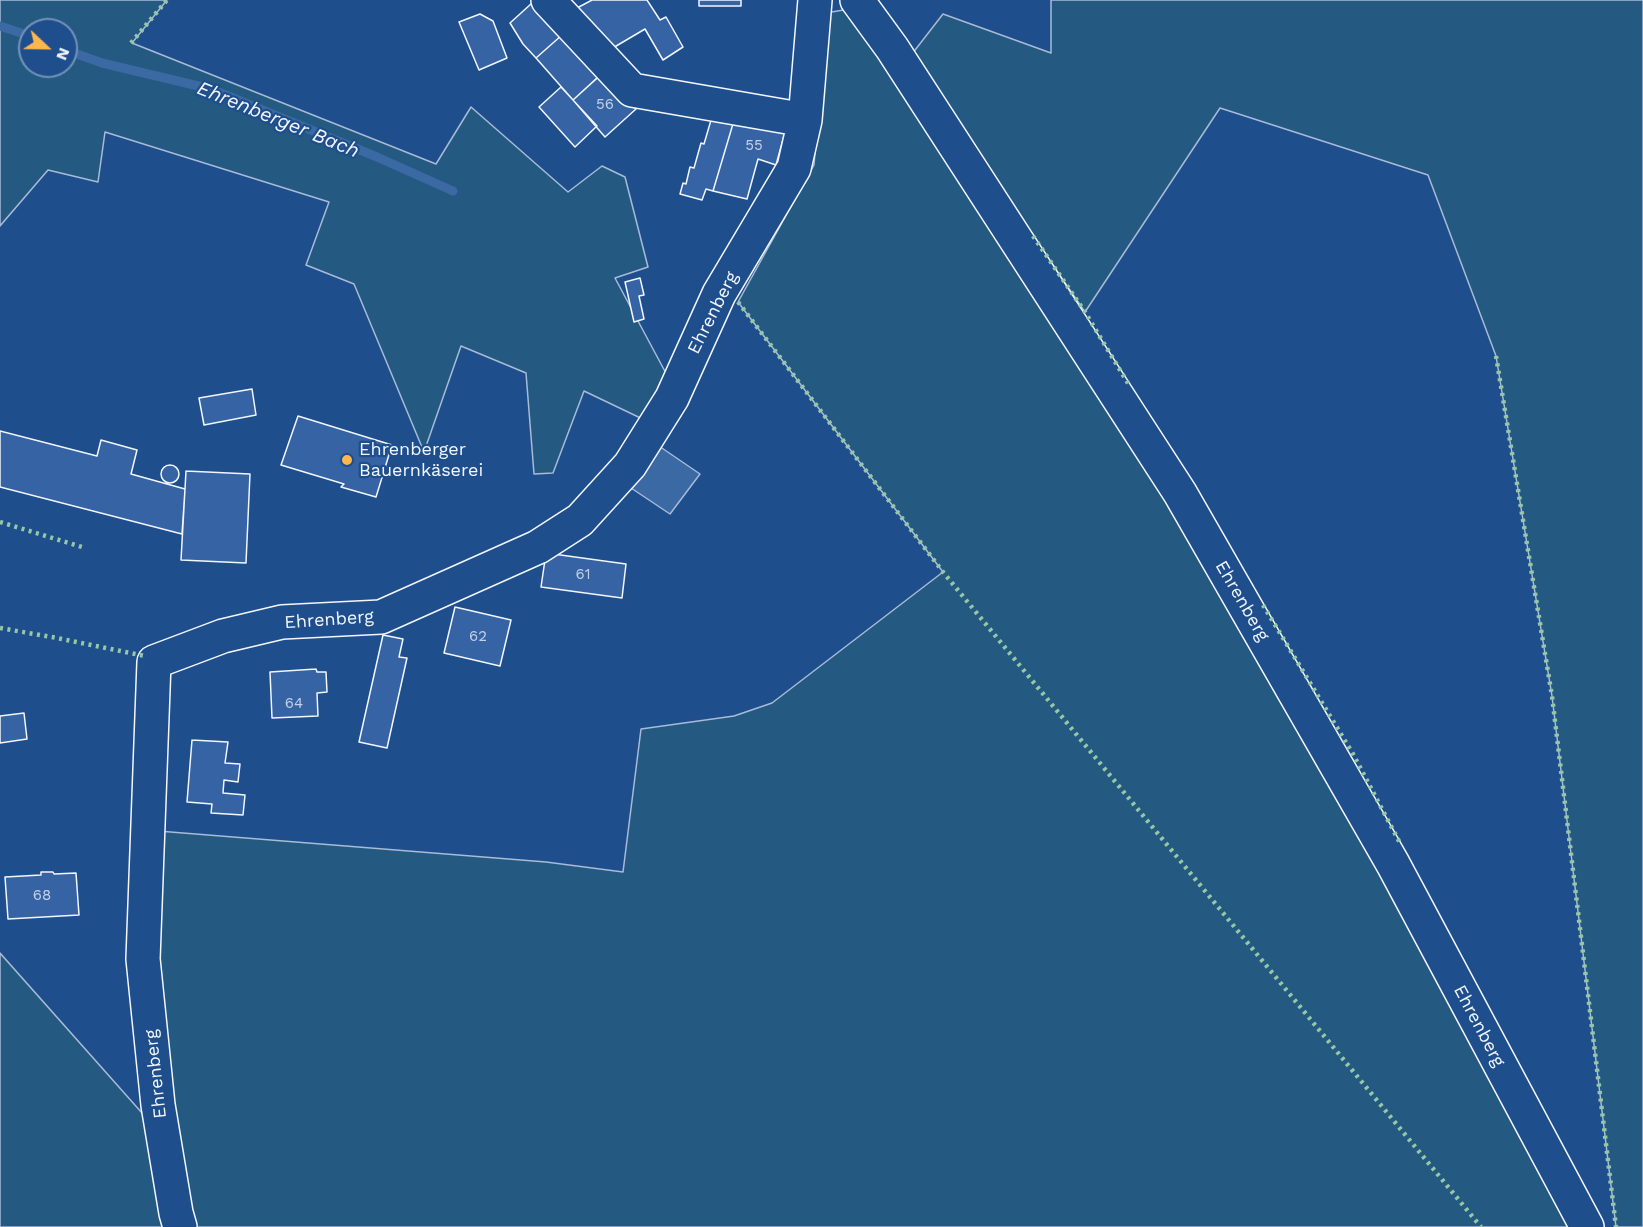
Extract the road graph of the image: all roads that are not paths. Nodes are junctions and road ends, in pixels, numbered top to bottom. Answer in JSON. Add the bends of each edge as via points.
{"nodes":[{"id":1,"x":548,"y":0,"type":"edge"},
{"id":2,"x":815,"y":0,"type":"edge"},
{"id":3,"x":857,"y":0,"type":"edge"},
{"id":4,"x":805,"y":120,"type":"junction"},
{"id":5,"x":180,"y":1227,"type":"edge"},
{"id":6,"x":1587,"y":1227,"type":"edge"}],
"edges":[{"from":1,"to":4,"type":"street","via":[[632,90]]},
{"from":2,"to":4,"type":"street","name":"Ehrenberg"},
{"from":3,"to":6,"type":"street","name":"Ehrenberg","via":[[1180,493],[1393,864]]},
{"from":4,"to":5,"type":"street","name":"Ehrenberg","via":[[794,168],[719,294],[672,398],[630,465],[580,520],[538,547],[381,617],[282,622],[223,636],[154,662],[143,959],[158,1105]]}]}
